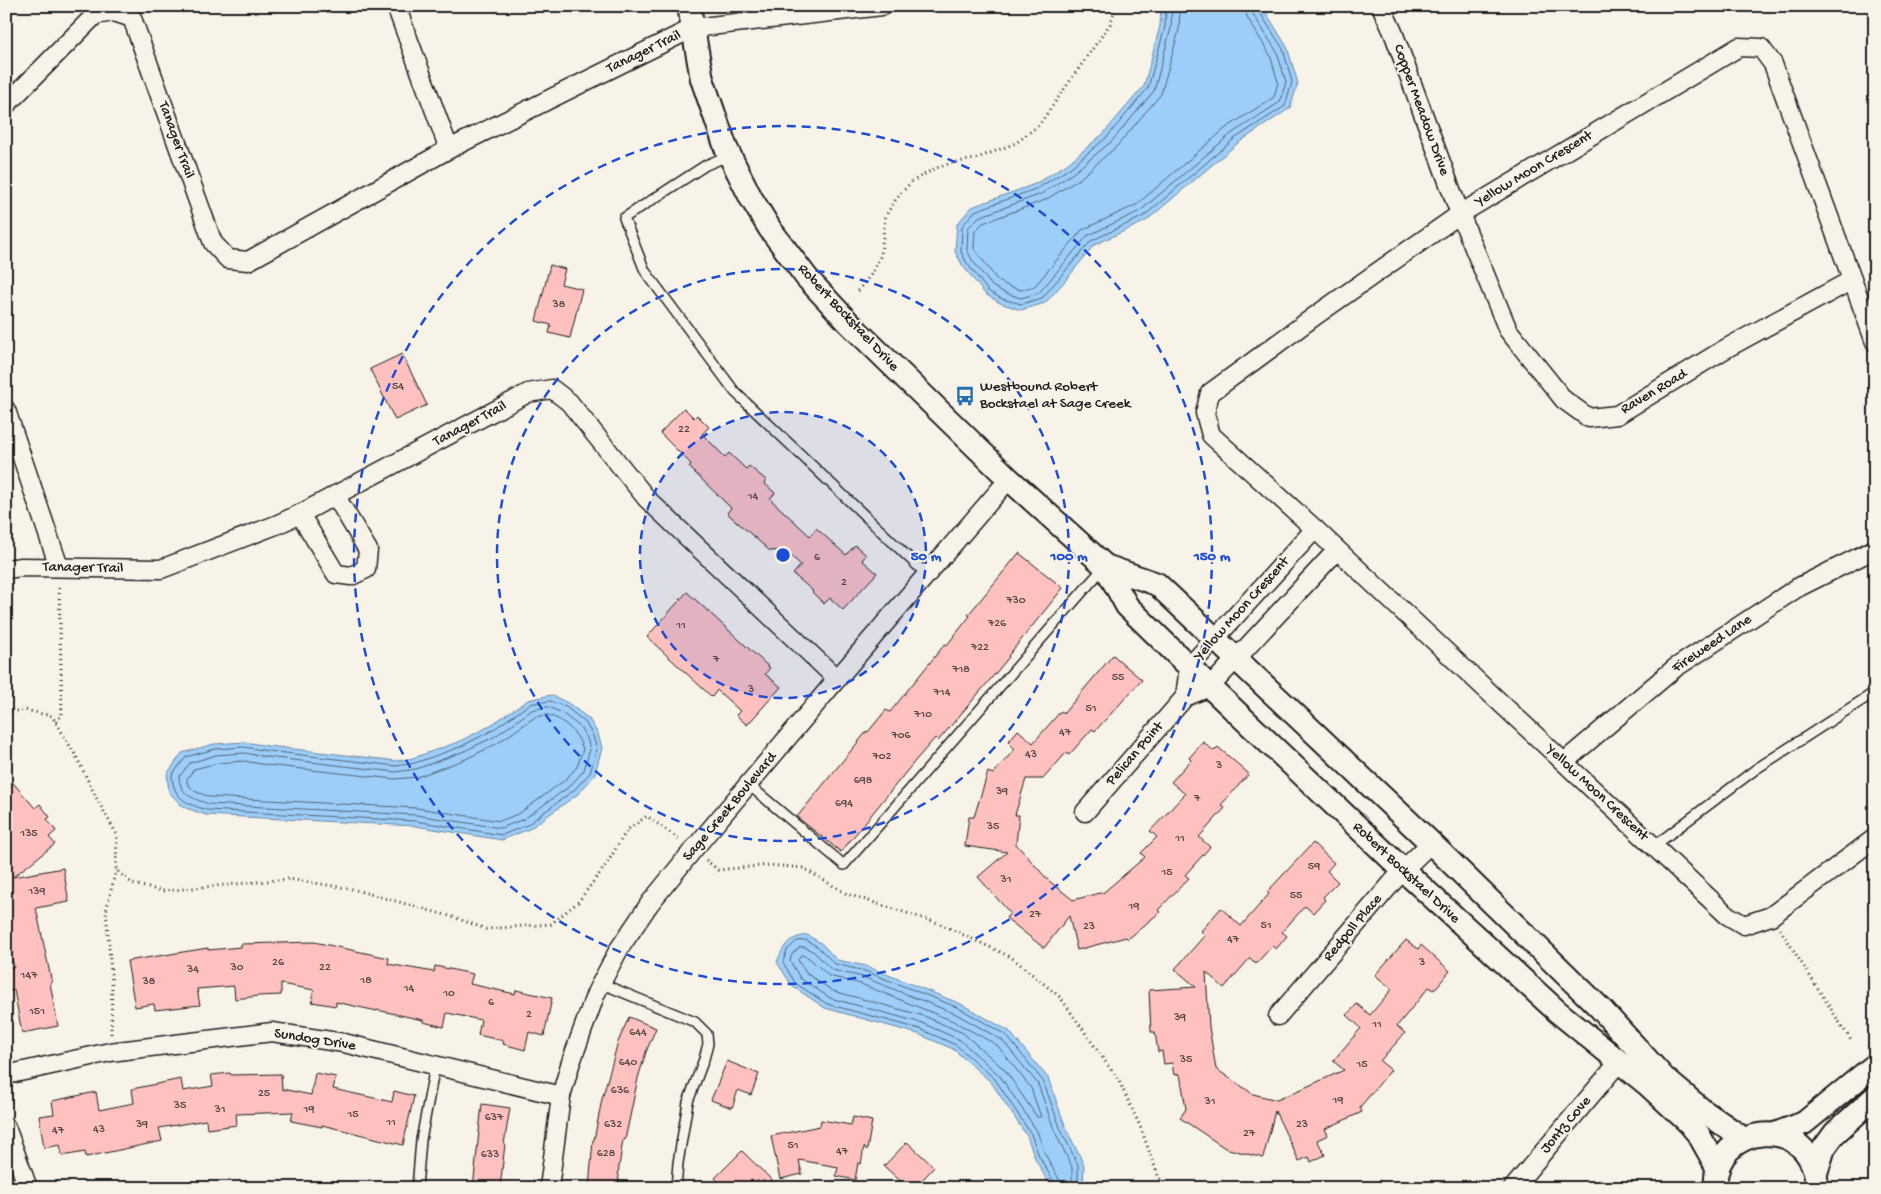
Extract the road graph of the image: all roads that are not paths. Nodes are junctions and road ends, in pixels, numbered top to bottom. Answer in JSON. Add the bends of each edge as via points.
{"nodes":[{"id":1,"x":396,"y":6,"type":"edge"},
{"id":2,"x":882,"y":6,"type":"edge"},
{"id":3,"x":1381,"y":6,"type":"edge"},
{"id":4,"x":818,"y":10,"type":"edge"},
{"id":5,"x":691,"y":17,"type":"edge"},
{"id":6,"x":6,"y":105,"type":"edge"},
{"id":7,"x":449,"y":149,"type":"junction"},
{"id":8,"x":730,"y":155,"type":"junction"},
{"id":9,"x":1460,"y":214,"type":"junction"},
{"id":10,"x":1852,"y":280,"type":"junction"},
{"id":11,"x":1875,"y":342,"type":"edge"},
{"id":12,"x":6,"y":410,"type":"edge"},
{"id":13,"x":1009,"y":479,"type":"junction"},
{"id":14,"x":335,"y":495,"type":"junction"},
{"id":15,"x":300,"y":514,"type":"junction"},
{"id":16,"x":1315,"y":529,"type":"junction"},
{"id":17,"x":1875,"y":549,"type":"edge"},
{"id":18,"x":1337,"y":550,"type":"junction"},
{"id":19,"x":1105,"y":566,"type":"junction"},
{"id":20,"x":59,"y":567,"type":"junction"},
{"id":21,"x":6,"y":569,"type":"edge"},
{"id":22,"x":927,"y":576,"type":"junction"},
{"id":23,"x":1214,"y":639,"type":"junction"},
{"id":24,"x":1235,"y":659,"type":"junction"},
{"id":25,"x":1189,"y":667,"type":"junction"},
{"id":26,"x":837,"y":679,"type":"junction"},
{"id":27,"x":1210,"y":687,"type":"junction"},
{"id":28,"x":1875,"y":692,"type":"edge"},
{"id":29,"x":1185,"y":697,"type":"junction"},
{"id":30,"x":1564,"y":762,"type":"junction"},
{"id":31,"x":749,"y":785,"type":"junction"},
{"id":32,"x":1085,"y":812,"type":"dead end"},
{"id":33,"x":1875,"y":838,"type":"edge"},
{"id":34,"x":1431,"y":842,"type":"junction"},
{"id":35,"x":1654,"y":846,"type":"junction"},
{"id":36,"x":1403,"y":870,"type":"junction"},
{"id":37,"x":600,"y":983,"type":"junction"},
{"id":38,"x":1278,"y":1016,"type":"dead end"},
{"id":39,"x":1619,"y":1062,"type":"junction"},
{"id":40,"x":1875,"y":1065,"type":"edge"},
{"id":41,"x":435,"y":1066,"type":"junction"},
{"id":42,"x":6,"y":1075,"type":"edge"},
{"id":43,"x":561,"y":1096,"type":"junction"},
{"id":44,"x":1875,"y":1097,"type":"edge"},
{"id":45,"x":6,"y":1127,"type":"edge"},
{"id":46,"x":1775,"y":1134,"type":"junction"},
{"id":47,"x":1744,"y":1139,"type":"junction"},
{"id":48,"x":1717,"y":1178,"type":"edge"},
{"id":49,"x":1816,"y":1180,"type":"edge"},
{"id":50,"x":28,"y":1188,"type":"edge"},
{"id":51,"x":417,"y":1188,"type":"edge"},
{"id":52,"x":549,"y":1188,"type":"edge"},
{"id":53,"x":676,"y":1188,"type":"edge"},
{"id":54,"x":1513,"y":1188,"type":"edge"}],
"edges":[{"from":1,"to":7,"type":"street"},
{"from":2,"to":4,"type":"street","name":"Tanager Trail"},
{"from":3,"to":9,"type":"street","name":"Copper Meadow Drive"},
{"from":4,"to":5,"type":"street","name":"Tanager Trail"},
{"from":5,"to":7,"type":"street","name":"Tanager Trail"},
{"from":5,"to":8,"type":"street","name":"Robert Bockstael Drive","via":[[702,79]]},
{"from":6,"to":7,"type":"street","name":"Tanager Trail","via":[[95,15],[114,12],[132,18],[213,243],[228,259],[248,261]]},
{"from":8,"to":13,"type":"street","name":"Robert Bockstael Drive","via":[[770,229],[807,278]]},
{"from":8,"to":22,"type":"lane","via":[[706,164],[624,218],[645,271],[735,392]]},
{"from":9,"to":10,"type":"street","name":"Raven Road","via":[[1508,330],[1564,400],[1589,418],[1617,415],[1725,349]]},
{"from":9,"to":10,"type":"street","name":"Yellow Moon Crescent","via":[[1739,47],[1761,48],[1773,64]]},
{"from":9,"to":16,"type":"street","name":"Yellow Moon Crescent","via":[[1210,393],[1204,413],[1211,434]]},
{"from":10,"to":11,"type":"street","name":"Yellow Moon Crescent"},
{"from":12,"to":20,"type":"street"},
{"from":13,"to":19,"type":"street","name":"Robert Bockstael Drive"},
{"from":13,"to":22,"type":"street","name":"Sage Creek Boulevard"},
{"from":14,"to":15,"type":"street","name":"Tanager Trail"},
{"from":14,"to":15,"type":"street","via":[[368,550],[366,569],[351,576],[336,574]]},
{"from":14,"to":26,"type":"street","name":"Tanager Trail","via":[[528,393],[552,389],[569,402],[647,499]]},
{"from":15,"to":20,"type":"street","name":"Tanager Trail","via":[[162,569]]},
{"from":16,"to":18,"type":"street","name":"Yellow Moon Crescent"},
{"from":16,"to":23,"type":"street","name":"Yellow Moon Crescent"},
{"from":17,"to":30,"type":"street","name":"Fireweed Lane","via":[[1797,588],[1674,668]]},
{"from":18,"to":24,"type":"street","name":"Yellow Moon Crescent"},
{"from":18,"to":30,"type":"street","name":"Yellow Moon Crescent"},
{"from":19,"to":23,"type":"street","name":"Robert Bockstael Drive","via":[[1156,584]]},
{"from":19,"to":25,"type":"street","name":"Robert Bockstael Drive","via":[[1127,606]]},
{"from":19,"to":31,"type":"lane","via":[[844,865]]},
{"from":20,"to":21,"type":"street","name":"Tanager Trail"},
{"from":22,"to":26,"type":"street","name":"Sage Creek Boulevard"},
{"from":23,"to":24,"type":"street","name":"Robert Bockstael Drive"},
{"from":23,"to":25,"type":"street","name":"Yellow Moon Crescent"},
{"from":24,"to":27,"type":"street","name":"Yellow Moon Crescent"},
{"from":24,"to":34,"type":"street","name":"Robert Bockstael Drive"},
{"from":25,"to":27,"type":"street","name":"Robert Bockstael Drive"},
{"from":25,"to":29,"type":"street"},
{"from":26,"to":31,"type":"street","name":"Sage Creek Boulevard"},
{"from":27,"to":29,"type":"street","name":"Pelican Point"},
{"from":27,"to":36,"type":"street","name":"Robert Bockstael Drive"},
{"from":28,"to":35,"type":"lane","via":[[1756,769]]},
{"from":29,"to":32,"type":"street","name":"Pelican Point"},
{"from":30,"to":35,"type":"street","name":"Yellow Moon Crescent"},
{"from":31,"to":37,"type":"street","name":"Sage Creek Boulevard","via":[[650,903]]},
{"from":33,"to":35,"type":"street","name":"Yellow Moon Crescent","via":[[1771,916],[1744,924],[1727,916]]},
{"from":34,"to":36,"type":"street","name":"Redpoll Place"},
{"from":34,"to":47,"type":"street","name":"Robert Bockstael Drive","via":[[1600,1008],[1664,1078]]},
{"from":36,"to":38,"type":"street","name":"Redpoll Place"},
{"from":36,"to":39,"type":"street","name":"Robert Bockstael Drive","via":[[1558,1012]]},
{"from":37,"to":43,"type":"street","name":"Sage Creek Boulevard"},
{"from":37,"to":53,"type":"lane","via":[[695,1022],[707,1034],[704,1059],[688,1102]]},
{"from":39,"to":48,"type":"street","name":"Robert Bockstael Drive","via":[[1689,1123],[1699,1135]]},
{"from":39,"to":54,"type":"street","name":"Jontz Cove"},
{"from":40,"to":46,"type":"street","via":[[1804,1123]]},
{"from":41,"to":42,"type":"street","name":"Sundog Drive","via":[[344,1043],[272,1032],[110,1052]]},
{"from":41,"to":43,"type":"street","name":"Sundog Drive"},
{"from":41,"to":51,"type":"lane"},
{"from":43,"to":52,"type":"street","name":"Sage Creek Boulevard"},
{"from":44,"to":49,"type":"street","via":[[1824,1148]]},
{"from":45,"to":50,"type":"street"},
{"from":46,"to":47,"type":"street","via":[[1759,1134]]},
{"from":46,"to":49,"type":"street","via":[[1806,1152]]},
{"from":47,"to":48,"type":"street","via":[[1728,1151]]}]}
